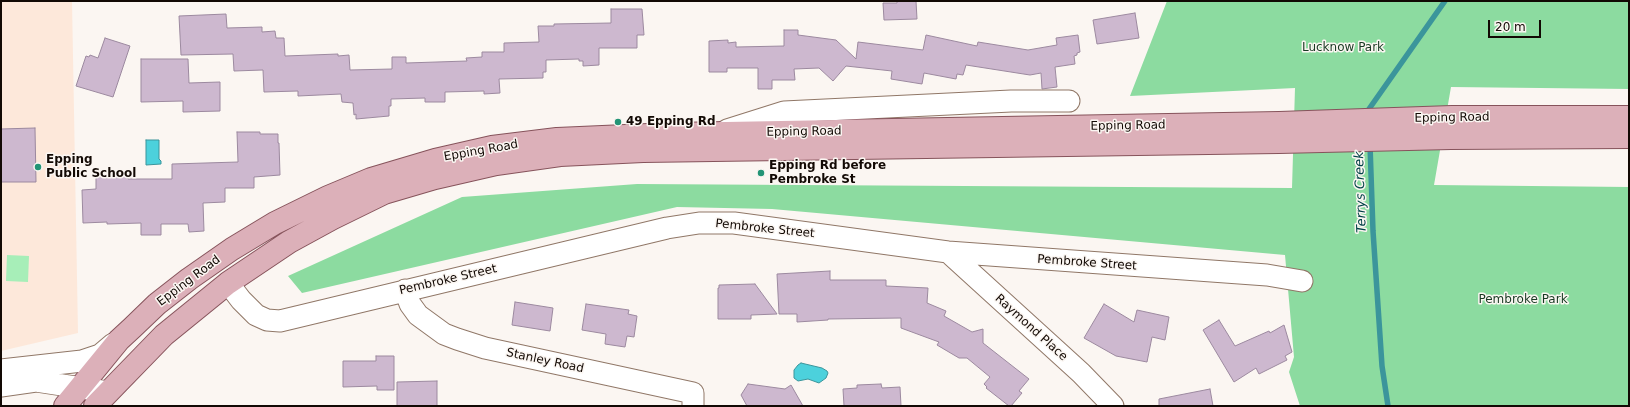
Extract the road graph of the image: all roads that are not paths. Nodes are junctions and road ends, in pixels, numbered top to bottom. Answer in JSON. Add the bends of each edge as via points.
{"nodes":[{"id":1,"x":1069,"y":101,"type":"dead end"},
{"id":2,"x":1629,"y":117,"type":"edge"},
{"id":3,"x":1451,"y":128,"type":"junction"},
{"id":4,"x":1279,"y":132,"type":"junction"},
{"id":5,"x":715,"y":134,"type":"junction"},
{"id":6,"x":1629,"y":136,"type":"edge"},
{"id":7,"x":948,"y":252,"type":"junction"},
{"id":8,"x":1302,"y":281,"type":"dead end"},
{"id":9,"x":228,"y":283,"type":"junction"},
{"id":10,"x":405,"y":290,"type":"junction"},
{"id":11,"x":119,"y":340,"type":"junction"},
{"id":12,"x":1,"y":370,"type":"edge"},
{"id":13,"x":1,"y":386,"type":"edge"},
{"id":14,"x":79,"y":388,"type":"junction"},
{"id":15,"x":102,"y":399,"type":"edge"},
{"id":16,"x":65,"y":406,"type":"edge"},
{"id":17,"x":693,"y":406,"type":"edge"},
{"id":18,"x":1113,"y":406,"type":"edge"}],
"edges":[{"from":1,"to":5,"type":"street","via":[[1011,100],[784,112]]},
{"from":2,"to":3,"type":"main road","name":"Epping Road"},
{"from":3,"to":4,"type":"main road","name":"Epping Road"},
{"from":3,"to":6,"type":"main road","name":"Epping Road"},
{"from":4,"to":5,"type":"main road","name":"Epping Road"},
{"from":4,"to":9,"type":"main road","name":"Epping Road","via":[[650,151],[529,158],[466,170],[384,194],[289,242]]},
{"from":5,"to":11,"type":"main road","name":"Epping Road","via":[[557,139],[499,146],[434,160],[371,179],[275,223],[232,249],[157,304]]},
{"from":7,"to":8,"type":"street","name":"Pembroke Street","via":[[1267,275]]},
{"from":7,"to":10,"type":"street","name":"Pembroke Street","via":[[734,223],[699,223],[667,228]]},
{"from":7,"to":18,"type":"street","name":"Raymond Place","via":[[1081,373]]},
{"from":9,"to":10,"type":"street","name":"Pembroke Street","via":[[249,309],[256,315],[272,321]]},
{"from":9,"to":15,"type":"main road","name":"Epping Road","via":[[164,335]]},
{"from":10,"to":17,"type":"street","name":"Stanley Road","via":[[410,304],[418,315],[457,340],[693,393]]},
{"from":11,"to":12,"type":"street","via":[[100,355],[82,361]]},
{"from":11,"to":14,"type":"main road","name":"Epping Road"},
{"from":13,"to":14,"type":"street","via":[[36,380]]},
{"from":14,"to":15,"type":"street"},
{"from":14,"to":16,"type":"main road","name":"Epping Road"}]}
